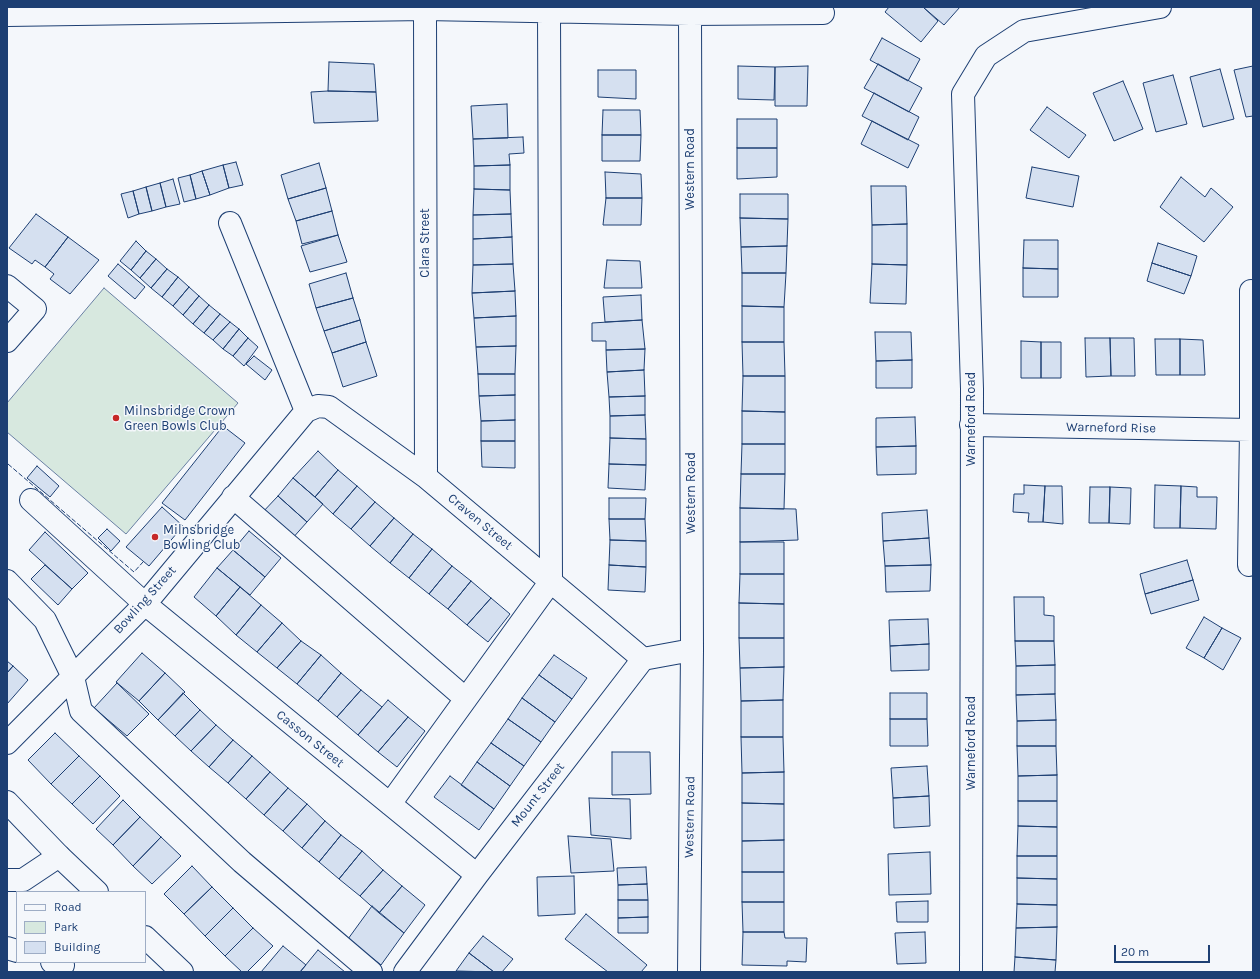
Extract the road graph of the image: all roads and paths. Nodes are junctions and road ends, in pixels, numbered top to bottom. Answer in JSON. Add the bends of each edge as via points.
{"nodes":[{"id":1,"x":1160,"y":7,"type":"edge"},
{"id":2,"x":425,"y":10,"type":"junction"},
{"id":3,"x":549,"y":12,"type":"junction"},
{"id":4,"x":823,"y":13,"type":"dead end"},
{"id":5,"x":690,"y":14,"type":"junction"},
{"id":6,"x":7,"y":15,"type":"edge"},
{"id":7,"x":230,"y":223,"type":"dead end"},
{"id":8,"x":7,"y":286,"type":"edge"},
{"id":9,"x":1251,"y":291,"type":"dead end"},
{"id":10,"x":7,"y":341,"type":"edge"},
{"id":11,"x":306,"y":411,"type":"junction"},
{"id":12,"x":972,"y":426,"type":"junction"},
{"id":13,"x":1251,"y":430,"type":"junction"},
{"id":14,"x":426,"y":477,"type":"junction"},
{"id":15,"x":233,"y":497,"type":"junction"},
{"id":16,"x":31,"y":500,"type":"dead end"},
{"id":17,"x":1249,"y":565,"type":"dead end"},
{"id":18,"x":7,"y":581,"type":"edge"},
{"id":19,"x":551,"y":581,"type":"junction"},
{"id":20,"x":144,"y":604,"type":"junction"},
{"id":21,"x":692,"y":650,"type":"junction"},
{"id":22,"x":643,"y":659,"type":"junction"},
{"id":23,"x":72,"y":677,"type":"junction"},
{"id":24,"x":466,"y":699,"type":"junction"},
{"id":25,"x":7,"y":743,"type":"edge"},
{"id":26,"x":7,"y":802,"type":"edge"},
{"id":27,"x":390,"y":804,"type":"junction"},
{"id":28,"x":59,"y":856,"type":"junction"},
{"id":29,"x":477,"y":875,"type":"junction"},
{"id":30,"x":7,"y":880,"type":"edge"},
{"id":31,"x":96,"y":891,"type":"edge"},
{"id":32,"x":146,"y":938,"type":"edge"},
{"id":33,"x":182,"y":972,"type":"edge"},
{"id":34,"x":371,"y":972,"type":"edge"},
{"id":35,"x":405,"y":972,"type":"edge"},
{"id":36,"x":689,"y":972,"type":"edge"},
{"id":37,"x":971,"y":972,"type":"edge"}],
"edges":[{"from":1,"to":12,"type":"street","name":"Warneford Road","via":[[1024,31],[986,56],[963,94]]},
{"from":2,"to":3,"type":"street"},
{"from":2,"to":6,"type":"street"},
{"from":2,"to":14,"type":"street","name":"Clara Street"},
{"from":3,"to":5,"type":"street"},
{"from":3,"to":19,"type":"street"},
{"from":4,"to":5,"type":"street"},
{"from":5,"to":21,"type":"street","name":"Western Road"},
{"from":7,"to":11,"type":"street"},
{"from":8,"to":10,"type":"street","via":[[35,309]]},
{"from":9,"to":13,"type":"street"},
{"from":11,"to":14,"type":"street","name":"Craven Street","via":[[318,406],[329,407]]},
{"from":11,"to":15,"type":"street","name":"Bowling Street"},
{"from":12,"to":13,"type":"street","name":"Warneford Rise"},
{"from":12,"to":37,"type":"street","name":"Warneford Road"},
{"from":13,"to":17,"type":"street"},
{"from":14,"to":19,"type":"street","name":"Craven Street"},
{"from":15,"to":20,"type":"street","name":"Bowling Street"},
{"from":15,"to":24,"type":"street"},
{"from":16,"to":20,"type":"street","name":"Casson Street"},
{"from":18,"to":23,"type":"street","via":[[45,620]]},
{"from":19,"to":22,"type":"street","name":"Craven Street"},
{"from":19,"to":24,"type":"street"},
{"from":20,"to":23,"type":"street","name":"Bowling Street"},
{"from":20,"to":27,"type":"street","name":"Casson Street"},
{"from":21,"to":22,"type":"street"},
{"from":21,"to":36,"type":"street","name":"Western Road"},
{"from":22,"to":29,"type":"street","name":"Mount Street"},
{"from":23,"to":25,"type":"street","name":"Bowling Street"},
{"from":23,"to":34,"type":"street","via":[[81,711],[242,862]]},
{"from":24,"to":27,"type":"street"},
{"from":26,"to":28,"type":"street"},
{"from":27,"to":29,"type":"street","name":"Casson Street"},
{"from":28,"to":30,"type":"street","via":[[23,880]]},
{"from":28,"to":31,"type":"street"},
{"from":29,"to":35,"type":"street","name":"Mount Street"},
{"from":32,"to":33,"type":"street"}]}
